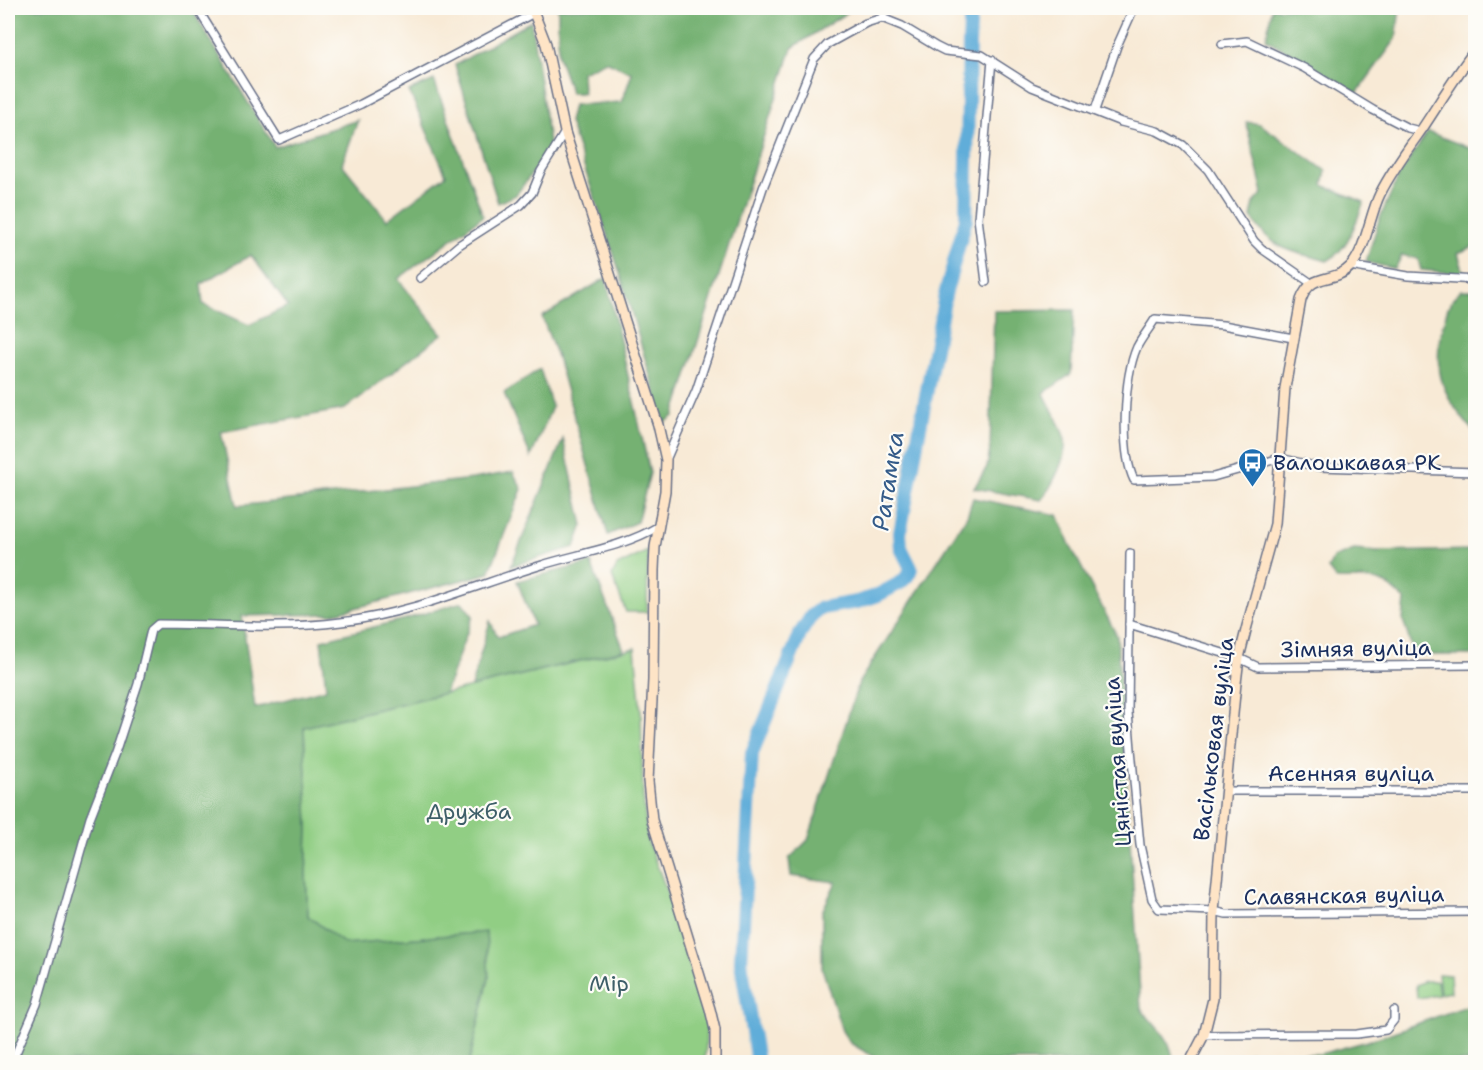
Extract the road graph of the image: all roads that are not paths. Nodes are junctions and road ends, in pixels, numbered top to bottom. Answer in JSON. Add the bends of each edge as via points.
{"nodes":[{"id":1,"x":197,"y":8,"type":"edge"},
{"id":2,"x":885,"y":8,"type":"edge"},
{"id":3,"x":1134,"y":8,"type":"edge"},
{"id":4,"x":533,"y":10,"type":"edge"},
{"id":5,"x":882,"y":18,"type":"junction"},
{"id":6,"x":1222,"y":44,"type":"dead end"},
{"id":7,"x":1476,"y":49,"type":"edge"},
{"id":8,"x":992,"y":60,"type":"junction"},
{"id":9,"x":1472,"y":61,"type":"edge"},
{"id":10,"x":1095,"y":111,"type":"junction"},
{"id":11,"x":1420,"y":131,"type":"junction"},
{"id":12,"x":565,"y":132,"type":"junction"},
{"id":13,"x":1350,"y":266,"type":"junction"},
{"id":14,"x":420,"y":278,"type":"dead end"},
{"id":15,"x":1476,"y":280,"type":"edge"},
{"id":16,"x":986,"y":282,"type":"dead end"},
{"id":17,"x":1314,"y":282,"type":"junction"},
{"id":18,"x":1293,"y":338,"type":"junction"},
{"id":19,"x":1280,"y":458,"type":"junction"},
{"id":20,"x":666,"y":460,"type":"junction"},
{"id":21,"x":1476,"y":472,"type":"edge"},
{"id":22,"x":658,"y":526,"type":"junction"},
{"id":23,"x":1130,"y":553,"type":"dead end"},
{"id":24,"x":1129,"y":624,"type":"junction"},
{"id":25,"x":1239,"y":658,"type":"junction"},
{"id":26,"x":1476,"y":665,"type":"edge"},
{"id":27,"x":1226,"y":791,"type":"junction"},
{"id":28,"x":1476,"y":791,"type":"edge"},
{"id":29,"x":1214,"y":911,"type":"junction"},
{"id":30,"x":1476,"y":912,"type":"edge"},
{"id":31,"x":1394,"y":1011,"type":"dead end"},
{"id":32,"x":1204,"y":1035,"type":"junction"},
{"id":33,"x":12,"y":1062,"type":"edge"},
{"id":34,"x":715,"y":1062,"type":"edge"},
{"id":35,"x":1190,"y":1062,"type":"edge"}],
"edges":[{"from":1,"to":4,"type":"street","via":[[279,140],[361,104]]},
{"from":2,"to":5,"type":"street"},
{"from":3,"to":10,"type":"street"},
{"from":4,"to":12,"type":"street","via":[[546,44]]},
{"from":5,"to":8,"type":"street","via":[[937,47]]},
{"from":5,"to":20,"type":"street","via":[[828,44],[814,59],[763,188],[696,391]]},
{"from":6,"to":11,"type":"street","via":[[1247,41],[1304,68],[1373,110]]},
{"from":7,"to":9,"type":"street"},
{"from":8,"to":10,"type":"street","via":[[1032,87]]},
{"from":8,"to":16,"type":"street","via":[[978,218]]},
{"from":9,"to":11,"type":"street"},
{"from":10,"to":17,"type":"street","via":[[1157,131],[1183,145],[1208,170],[1254,241]]},
{"from":11,"to":13,"type":"street","via":[[1379,196]]},
{"from":12,"to":14,"type":"street","via":[[532,193]]},
{"from":12,"to":20,"type":"street"},
{"from":13,"to":15,"type":"street","via":[[1408,276]]},
{"from":13,"to":17,"type":"street","via":[[1335,276]]},
{"from":17,"to":18,"type":"street","name":"Васільковая вуліца","via":[[1305,289]]},
{"from":18,"to":19,"type":"street","name":"Васільковая вуліца"},
{"from":18,"to":19,"type":"street","via":[[1223,325],[1155,319],[1137,347],[1127,385],[1125,433],[1128,468],[1134,480],[1213,477]]},
{"from":19,"to":21,"type":"street","via":[[1319,467]]},
{"from":19,"to":25,"type":"street","name":"Васільковая вуліца","via":[[1275,524]]},
{"from":20,"to":22,"type":"street"},
{"from":22,"to":33,"type":"street","via":[[602,548],[381,615],[340,623],[268,626],[158,624],[151,630],[138,684],[90,818],[37,1004]]},
{"from":22,"to":34,"type":"street","via":[[649,797],[652,820],[710,1009],[715,1030]]},
{"from":23,"to":24,"type":"street","name":"Цяністая вуліца"},
{"from":24,"to":25,"type":"street","name":"Зімняя вуліца"},
{"from":24,"to":29,"type":"street","name":"Цяністая вуліца","via":[[1131,750],[1140,845],[1152,899],[1159,909]]},
{"from":25,"to":26,"type":"street","name":"Зімняя вуліца","via":[[1258,667]]},
{"from":25,"to":27,"type":"street","name":"Васільковая вуліца"},
{"from":27,"to":28,"type":"street","name":"Асенняя вуліца"},
{"from":27,"to":29,"type":"street","name":"Васільковая вуліца"},
{"from":29,"to":30,"type":"street","name":"Славянская вуліца"},
{"from":29,"to":32,"type":"street","name":"Васільковая вуліца","via":[[1213,999]]},
{"from":31,"to":32,"type":"street","via":[[1394,1020],[1386,1030],[1357,1034]]},
{"from":32,"to":35,"type":"street","name":"Васільковая вуліца"}]}
